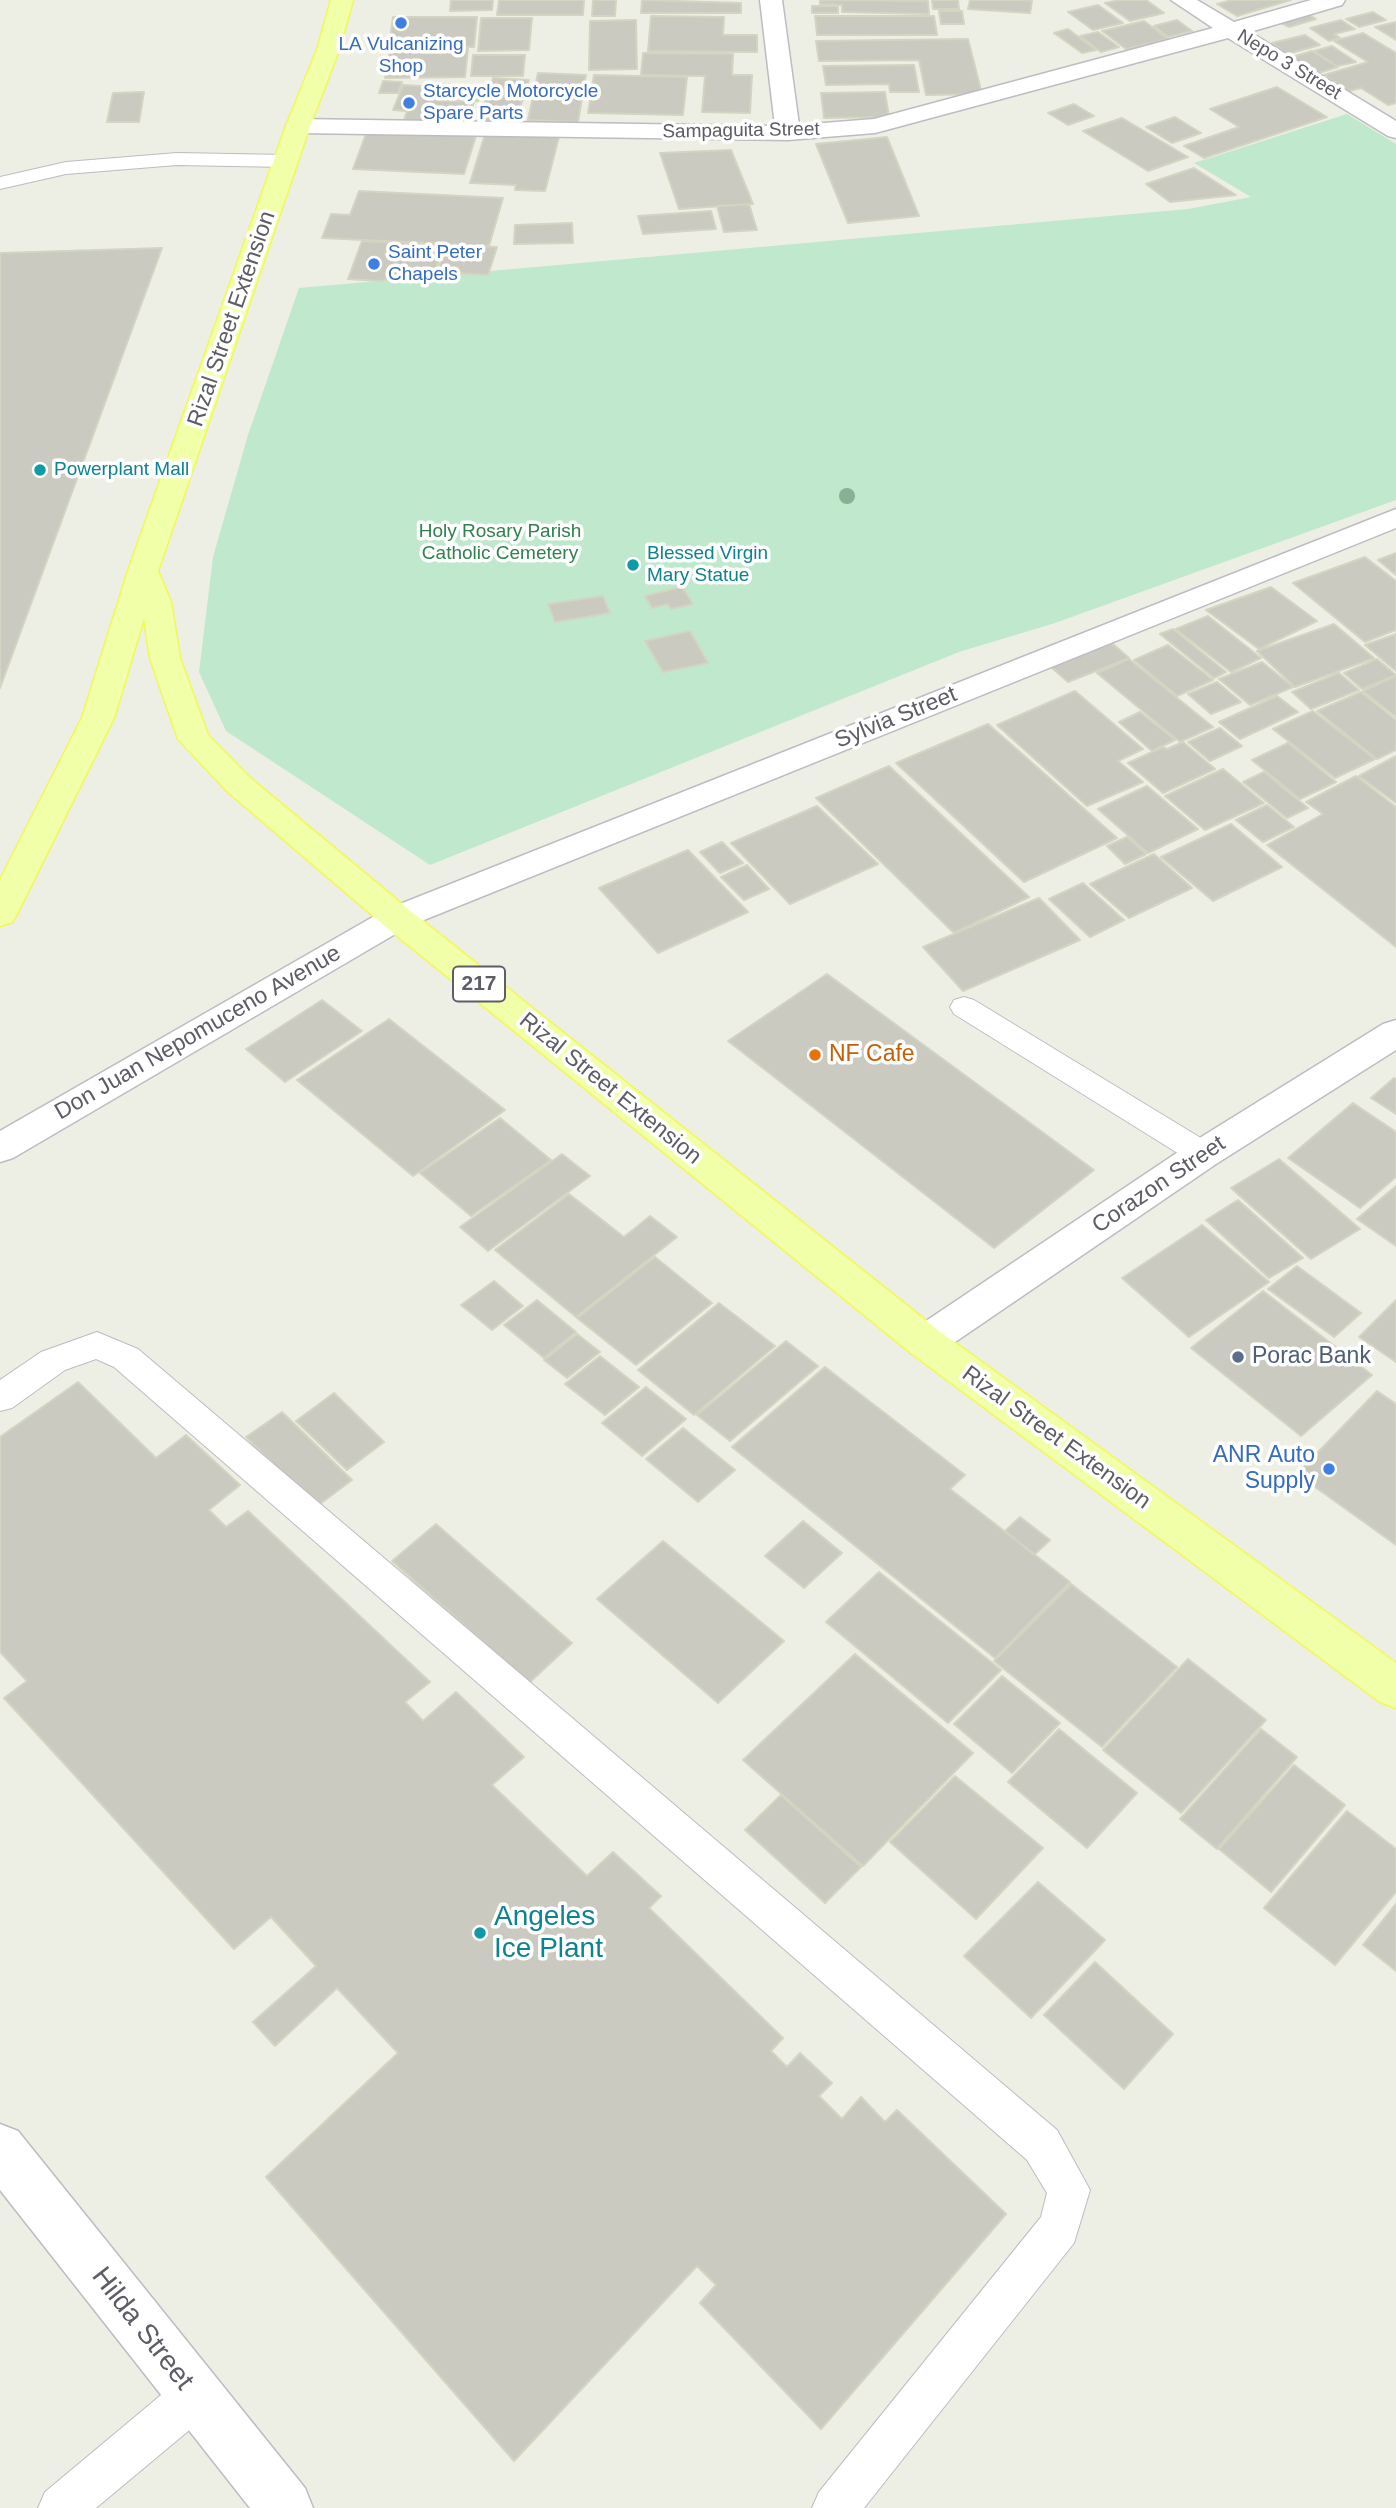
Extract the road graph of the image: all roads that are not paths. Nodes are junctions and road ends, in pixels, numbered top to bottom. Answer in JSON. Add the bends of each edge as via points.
{"nodes":[{"id":1,"x":342,"y":0,"type":"edge"},
{"id":2,"x":771,"y":0,"type":"edge"},
{"id":3,"x":1182,"y":0,"type":"edge"},
{"id":4,"x":1334,"y":0,"type":"edge"},
{"id":5,"x":1232,"y":30,"type":"junction"},
{"id":6,"x":298,"y":126,"type":"junction"},
{"id":7,"x":1396,"y":131,"type":"edge"},
{"id":8,"x":788,"y":133,"type":"junction"},
{"id":9,"x":286,"y":161,"type":"junction"},
{"id":10,"x":0,"y":183,"type":"edge"},
{"id":11,"x":1396,"y":518,"type":"edge"},
{"id":12,"x":143,"y":571,"type":"junction"},
{"id":13,"x":0,"y":914,"type":"edge"},
{"id":14,"x":397,"y":918,"type":"junction"},
{"id":15,"x":964,"y":1007,"type":"dead end"},
{"id":16,"x":1396,"y":1033,"type":"edge"},
{"id":17,"x":0,"y":1149,"type":"edge"},
{"id":18,"x":1203,"y":1154,"type":"junction"},
{"id":19,"x":925,"y":1342,"type":"junction"},
{"id":20,"x":0,"y":1398,"type":"edge"},
{"id":21,"x":1396,"y":1688,"type":"edge"},
{"id":22,"x":0,"y":2149,"type":"edge"},
{"id":23,"x":195,"y":2396,"type":"junction"},
{"id":24,"x":61,"y":2508,"type":"edge"},
{"id":25,"x":285,"y":2508,"type":"edge"},
{"id":26,"x":835,"y":2508,"type":"edge"}],
"edges":[{"from":1,"to":6,"type":"main road","name":"Rizal Street Extension"},
{"from":2,"to":8,"type":"street"},
{"from":3,"to":5,"type":"street","name":"Nepo 3 Street"},
{"from":4,"to":5,"type":"street","name":"Sampaguita Street"},
{"from":5,"to":7,"type":"street","name":"Nepo 3 Street"},
{"from":5,"to":8,"type":"street","name":"Sampaguita Street","via":[[875,125]]},
{"from":6,"to":8,"type":"street","name":"Sampaguita Street"},
{"from":6,"to":9,"type":"main road","name":"Rizal Street Extension"},
{"from":9,"to":10,"type":"lane","via":[[177,159],[66,168]]},
{"from":9,"to":12,"type":"main road","name":"Rizal Street Extension"},
{"from":11,"to":14,"type":"street","name":"Sylvia Street"},
{"from":12,"to":13,"type":"main road","via":[[98,718]]},
{"from":12,"to":14,"type":"main road","name":"Rizal Street Extension","number":"217","via":[[156,602],[165,657],[194,738],[238,783]]},
{"from":14,"to":17,"type":"street","name":"Don Juan Nepomuceno Avenue"},
{"from":14,"to":19,"type":"main road","name":"Rizal Street Extension","number":"217"},
{"from":15,"to":18,"type":"lane"},
{"from":16,"to":18,"type":"street","name":"Corazon Street"},
{"from":18,"to":19,"type":"street","name":"Corazon Street"},
{"from":19,"to":21,"type":"main road","name":"Rizal Street Extension","number":"217"},
{"from":20,"to":26,"type":"lane","via":[[53,1361],[97,1345],[126,1358],[1042,2145],[1069,2190],[1059,2228]]},
{"from":22,"to":23,"type":"street","name":"Hilda Street"},
{"from":23,"to":24,"type":"lane"},
{"from":23,"to":25,"type":"street","name":"Hilda Street"}]}
